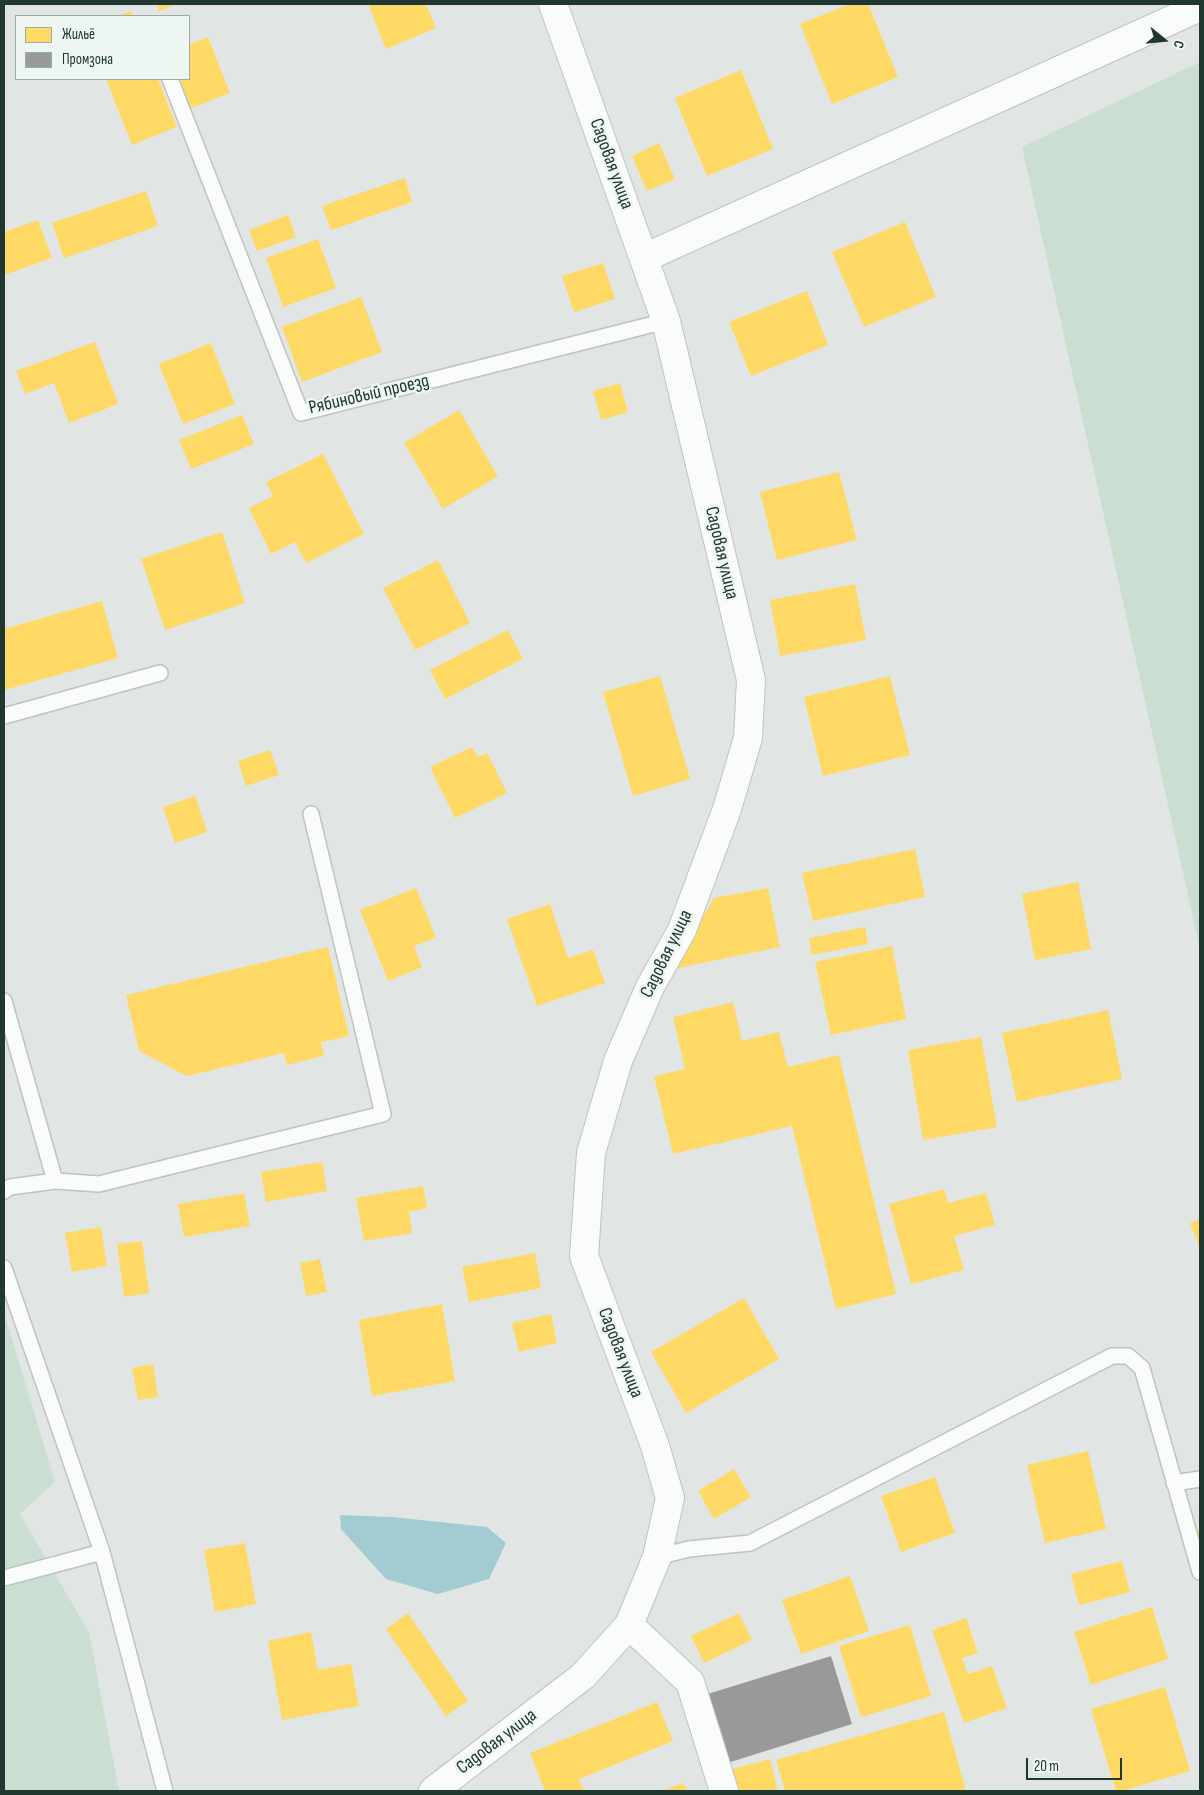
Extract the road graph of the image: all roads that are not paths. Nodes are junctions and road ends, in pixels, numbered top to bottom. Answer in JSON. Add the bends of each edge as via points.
{"nodes":[{"id":1,"x":553,"y":4,"type":"edge"},
{"id":2,"x":1200,"y":7,"type":"edge"},
{"id":3,"x":170,"y":80,"type":"edge"},
{"id":4,"x":644,"y":258,"type":"junction"},
{"id":5,"x":666,"y":321,"type":"junction"},
{"id":6,"x":160,"y":673,"type":"dead end"},
{"id":7,"x":4,"y":716,"type":"edge"},
{"id":8,"x":311,"y":814,"type":"dead end"},
{"id":9,"x":4,"y":1001,"type":"edge"},
{"id":10,"x":55,"y":1181,"type":"junction"},
{"id":11,"x":4,"y":1191,"type":"edge"},
{"id":12,"x":4,"y":1268,"type":"edge"},
{"id":13,"x":1200,"y":1479,"type":"edge"},
{"id":14,"x":1174,"y":1483,"type":"junction"},
{"id":15,"x":102,"y":1552,"type":"junction"},
{"id":16,"x":658,"y":1558,"type":"junction"},
{"id":17,"x":1200,"y":1572,"type":"edge"},
{"id":18,"x":4,"y":1578,"type":"edge"},
{"id":19,"x":629,"y":1625,"type":"junction"},
{"id":20,"x":165,"y":1791,"type":"edge"},
{"id":21,"x":434,"y":1791,"type":"edge"},
{"id":22,"x":724,"y":1791,"type":"edge"}],
"edges":[{"from":1,"to":4,"type":"street","name":"Садовая улица"},
{"from":2,"to":4,"type":"street"},
{"from":3,"to":5,"type":"lane","name":"Рябиновый проезд","via":[[301,413]]},
{"from":4,"to":5,"type":"street","name":"Садовая улица"},
{"from":5,"to":16,"type":"street","name":"Садовая улица","via":[[751,680],[748,738],[727,809],[682,930],[650,987],[618,1061],[591,1153],[584,1256],[655,1446],[670,1498]]},
{"from":6,"to":7,"type":"lane"},
{"from":8,"to":10,"type":"lane","via":[[383,1114],[99,1184]]},
{"from":9,"to":10,"type":"lane"},
{"from":10,"to":11,"type":"lane","via":[[10,1187]]},
{"from":12,"to":15,"type":"lane"},
{"from":13,"to":14,"type":"lane"},
{"from":14,"to":16,"type":"lane","via":[[1142,1368],[1128,1356],[1112,1356],[750,1543],[689,1549]]},
{"from":14,"to":17,"type":"lane"},
{"from":15,"to":18,"type":"lane"},
{"from":15,"to":20,"type":"lane"},
{"from":16,"to":19,"type":"street","name":"Садовая улица"},
{"from":19,"to":21,"type":"street","name":"Садовая улица","via":[[583,1676]]},
{"from":19,"to":22,"type":"street","via":[[690,1682]]}]}
